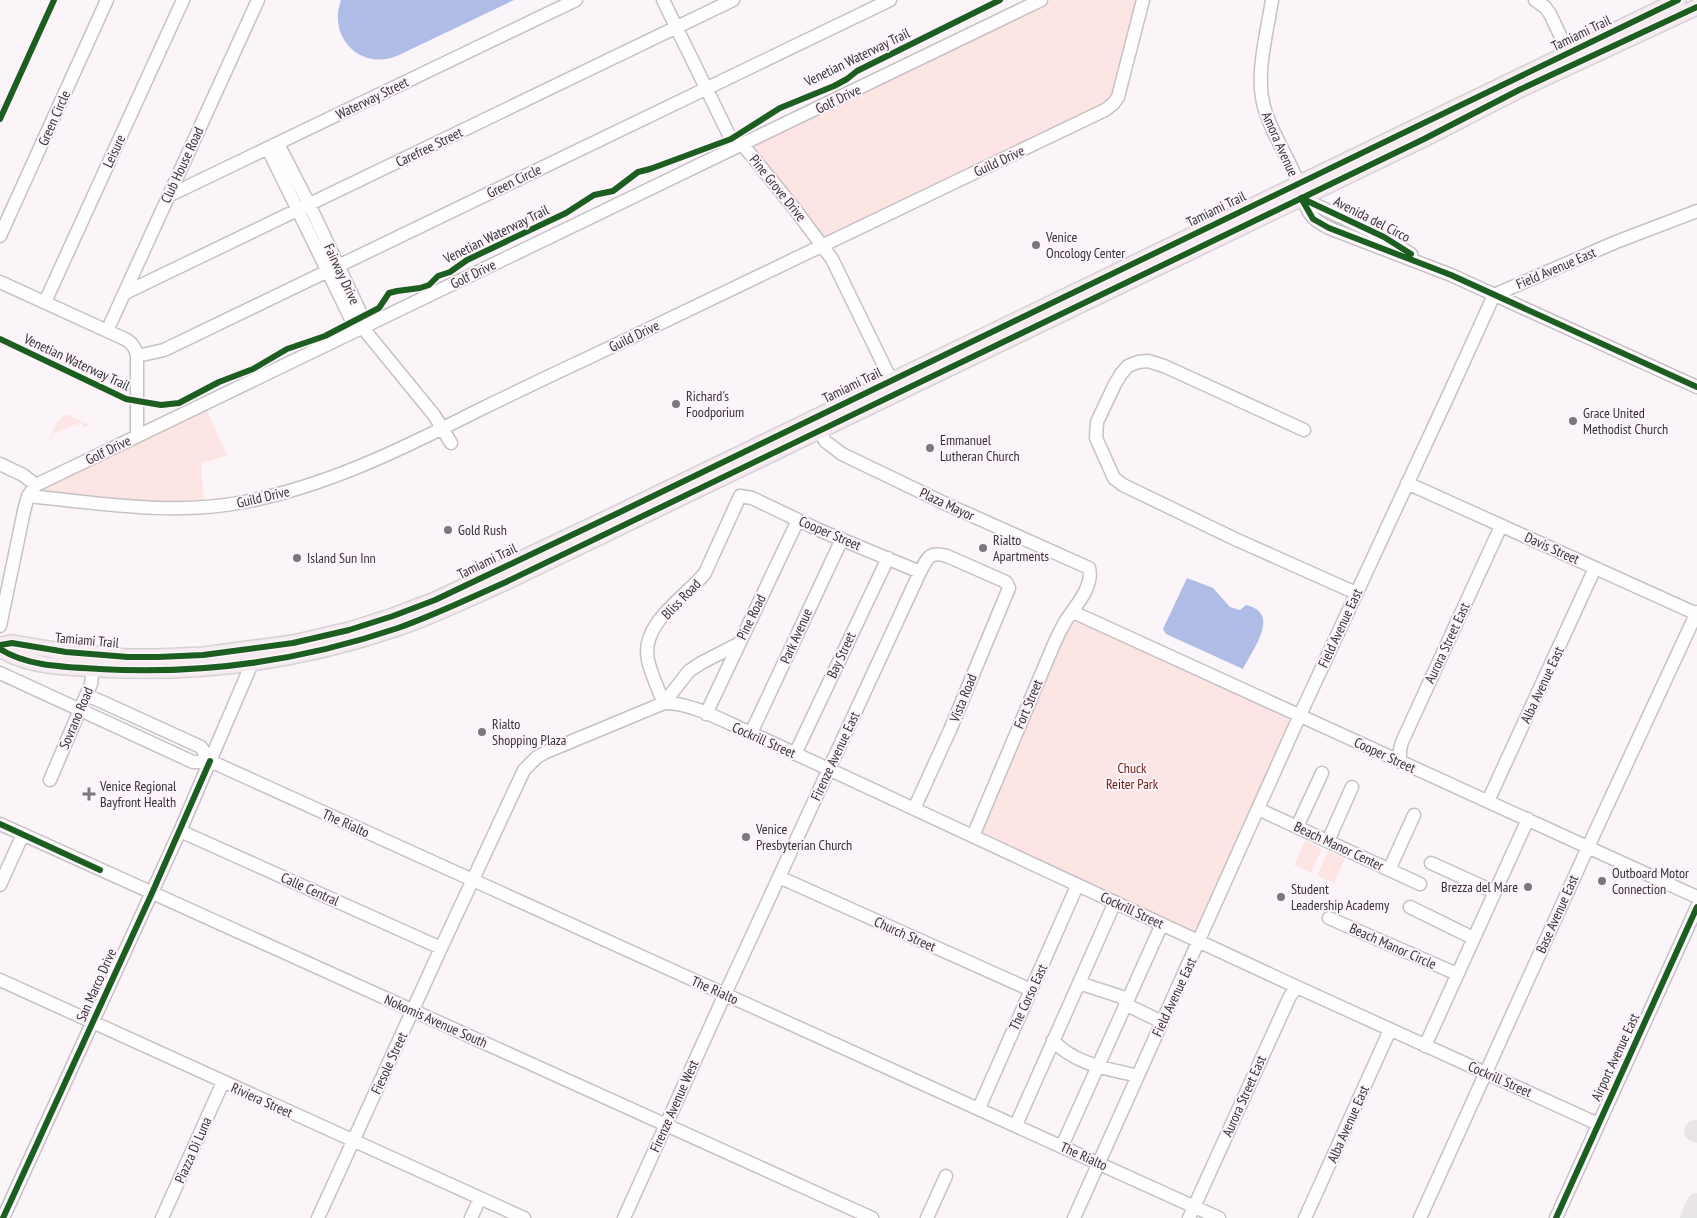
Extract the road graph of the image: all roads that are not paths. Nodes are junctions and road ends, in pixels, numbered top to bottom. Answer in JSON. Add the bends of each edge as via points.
{"nodes":[{"id":1,"x":107,"y":0,"type":"edge"},
{"id":2,"x":183,"y":0,"type":"edge"},
{"id":3,"x":258,"y":0,"type":"edge"},
{"id":4,"x":576,"y":0,"type":"edge"},
{"id":5,"x":663,"y":0,"type":"edge"},
{"id":6,"x":734,"y":0,"type":"edge"},
{"id":7,"x":890,"y":0,"type":"edge"},
{"id":8,"x":1041,"y":0,"type":"edge"},
{"id":9,"x":1143,"y":0,"type":"edge"},
{"id":10,"x":1272,"y":0,"type":"edge"},
{"id":11,"x":1535,"y":0,"type":"edge"},
{"id":12,"x":1678,"y":0,"type":"edge"},
{"id":13,"x":1697,"y":7,"type":"edge"},
{"id":14,"x":676,"y":28,"type":"junction"},
{"id":15,"x":1572,"y":59,"type":"junction"},
{"id":16,"x":706,"y":89,"type":"junction"},
{"id":17,"x":743,"y":144,"type":"junction"},
{"id":18,"x":273,"y":146,"type":"junction"},
{"id":19,"x":1300,"y":190,"type":"junction"},
{"id":20,"x":168,"y":196,"type":"junction"},
{"id":21,"x":309,"y":204,"type":"junction"},
{"id":22,"x":297,"y":210,"type":"junction"},
{"id":23,"x":1697,"y":210,"type":"edge"},
{"id":24,"x":0,"y":236,"type":"edge"},
{"id":25,"x":823,"y":245,"type":"junction"},
{"id":26,"x":332,"y":268,"type":"junction"},
{"id":27,"x":0,"y":282,"type":"edge"},
{"id":28,"x":125,"y":293,"type":"junction"},
{"id":29,"x":1494,"y":295,"type":"junction"},
{"id":30,"x":45,"y":302,"type":"junction"},
{"id":31,"x":362,"y":327,"type":"junction"},
{"id":32,"x":107,"y":331,"type":"junction"},
{"id":33,"x":137,"y":356,"type":"junction"},
{"id":34,"x":891,"y":380,"type":"junction"},
{"id":35,"x":1697,"y":387,"type":"edge"},
{"id":36,"x":817,"y":424,"type":"junction"},
{"id":37,"x":443,"y":429,"type":"junction"},
{"id":38,"x":1304,"y":430,"type":"dead end"},
{"id":39,"x":137,"y":436,"type":"junction"},
{"id":40,"x":451,"y":443,"type":"dead end"},
{"id":41,"x":0,"y":464,"type":"edge"},
{"id":42,"x":1407,"y":483,"type":"junction"},
{"id":43,"x":36,"y":485,"type":"junction"},
{"id":44,"x":28,"y":496,"type":"junction"},
{"id":45,"x":740,"y":496,"type":"joint"},
{"id":46,"x":798,"y":520,"type":"junction"},
{"id":47,"x":1501,"y":526,"type":"junction"},
{"id":48,"x":842,"y":539,"type":"junction"},
{"id":49,"x":888,"y":558,"type":"junction"},
{"id":50,"x":1595,"y":568,"type":"junction"},
{"id":51,"x":920,"y":572,"type":"junction"},
{"id":52,"x":1091,"y":575,"type":"joint"},
{"id":53,"x":1008,"y":586,"type":"joint"},
{"id":54,"x":1356,"y":593,"type":"junction"},
{"id":55,"x":1073,"y":612,"type":"junction"},
{"id":56,"x":1697,"y":613,"type":"edge"},
{"id":57,"x":0,"y":626,"type":"edge"},
{"id":58,"x":738,"y":644,"type":"junction"},
{"id":59,"x":0,"y":645,"type":"edge"},
{"id":60,"x":0,"y":649,"type":"edge"},
{"id":61,"x":254,"y":656,"type":"junction"},
{"id":62,"x":94,"y":661,"type":"junction"},
{"id":63,"x":0,"y":673,"type":"edge"},
{"id":64,"x":87,"y":695,"type":"junction"},
{"id":65,"x":664,"y":703,"type":"junction"},
{"id":66,"x":80,"y":710,"type":"junction"},
{"id":67,"x":706,"y":714,"type":"junction"},
{"id":68,"x":1300,"y":715,"type":"junction"},
{"id":69,"x":751,"y":733,"type":"junction"},
{"id":70,"x":174,"y":735,"type":"junction"},
{"id":71,"x":151,"y":742,"type":"junction"},
{"id":72,"x":795,"y":754,"type":"junction"},
{"id":73,"x":210,"y":761,"type":"junction"},
{"id":74,"x":1400,"y":762,"type":"junction"},
{"id":75,"x":829,"y":770,"type":"junction"},
{"id":76,"x":1322,"y":773,"type":"dead end"},
{"id":77,"x":50,"y":780,"type":"dead end"},
{"id":78,"x":1352,"y":787,"type":"dead end"},
{"id":79,"x":1488,"y":801,"type":"junction"},
{"id":80,"x":914,"y":809,"type":"junction"},
{"id":81,"x":1258,"y":809,"type":"junction"},
{"id":82,"x":1414,"y":815,"type":"dead end"},
{"id":83,"x":1528,"y":819,"type":"junction"},
{"id":84,"x":0,"y":824,"type":"edge"},
{"id":85,"x":1297,"y":827,"type":"junction"},
{"id":86,"x":180,"y":831,"type":"junction"},
{"id":87,"x":23,"y":834,"type":"junction"},
{"id":88,"x":973,"y":836,"type":"junction"},
{"id":89,"x":1328,"y":842,"type":"junction"},
{"id":90,"x":1588,"y":847,"type":"junction"},
{"id":91,"x":1430,"y":862,"type":"dead end"},
{"id":92,"x":1389,"y":870,"type":"junction"},
{"id":93,"x":779,"y":877,"type":"junction"},
{"id":94,"x":472,"y":880,"type":"junction"},
{"id":95,"x":0,"y":884,"type":"edge"},
{"id":96,"x":1420,"y":884,"type":"dead end"},
{"id":97,"x":1077,"y":886,"type":"junction"},
{"id":98,"x":1495,"y":892,"type":"junction"},
{"id":99,"x":152,"y":893,"type":"junction"},
{"id":100,"x":1697,"y":897,"type":"edge"},
{"id":101,"x":1115,"y":902,"type":"junction"},
{"id":102,"x":1410,"y":907,"type":"dead end"},
{"id":103,"x":1697,"y":907,"type":"edge"},
{"id":104,"x":1329,"y":918,"type":"dead end"},
{"id":105,"x":1162,"y":924,"type":"junction"},
{"id":106,"x":1473,"y":938,"type":"junction"},
{"id":107,"x":1199,"y":942,"type":"junction"},
{"id":108,"x":441,"y":948,"type":"junction"},
{"id":109,"x":1457,"y":974,"type":"junction"},
{"id":110,"x":0,"y":980,"type":"edge"},
{"id":111,"x":1079,"y":983,"type":"junction"},
{"id":112,"x":1297,"y":987,"type":"junction"},
{"id":113,"x":1031,"y":990,"type":"junction"},
{"id":114,"x":725,"y":994,"type":"junction"},
{"id":115,"x":1126,"y":1003,"type":"junction"},
{"id":116,"x":413,"y":1011,"type":"junction"},
{"id":117,"x":93,"y":1022,"type":"junction"},
{"id":118,"x":1162,"y":1022,"type":"junction"},
{"id":119,"x":1390,"y":1030,"type":"junction"},
{"id":120,"x":1053,"y":1040,"type":"junction"},
{"id":121,"x":1425,"y":1046,"type":"junction"},
{"id":122,"x":1097,"y":1067,"type":"junction"},
{"id":123,"x":1485,"y":1073,"type":"junction"},
{"id":124,"x":1138,"y":1076,"type":"junction"},
{"id":125,"x":223,"y":1082,"type":"junction"},
{"id":126,"x":979,"y":1108,"type":"junction"},
{"id":127,"x":1598,"y":1124,"type":"junction"},
{"id":128,"x":666,"y":1125,"type":"junction"},
{"id":129,"x":1016,"y":1125,"type":"junction"},
{"id":130,"x":353,"y":1141,"type":"junction"},
{"id":131,"x":1062,"y":1146,"type":"junction"},
{"id":132,"x":1099,"y":1162,"type":"junction"},
{"id":133,"x":946,"y":1176,"type":"dead end"},
{"id":134,"x":480,"y":1198,"type":"junction"},
{"id":135,"x":1192,"y":1212,"type":"edge"},
{"id":136,"x":3,"y":1218,"type":"edge"},
{"id":137,"x":162,"y":1218,"type":"edge"},
{"id":138,"x":318,"y":1218,"type":"edge"},
{"id":139,"x":471,"y":1218,"type":"edge"},
{"id":140,"x":524,"y":1218,"type":"edge"},
{"id":141,"x":624,"y":1218,"type":"edge"},
{"id":142,"x":872,"y":1218,"type":"edge"},
{"id":143,"x":927,"y":1218,"type":"edge"},
{"id":144,"x":1074,"y":1218,"type":"edge"},
{"id":145,"x":1219,"y":1218,"type":"edge"},
{"id":146,"x":1305,"y":1218,"type":"edge"},
{"id":147,"x":1420,"y":1218,"type":"edge"},
{"id":148,"x":1556,"y":1218,"type":"edge"}],
"edges":[{"from":1,"to":24,"type":"street","name":"Green Circle"},
{"from":2,"to":30,"type":"street","name":"Leisure"},
{"from":3,"to":20,"type":"street","name":"Club House Road"},
{"from":4,"to":18,"type":"street","name":"Waterway Street"},
{"from":5,"to":14,"type":"street","name":"Pine Grove Drive"},
{"from":6,"to":14,"type":"street","name":"Carefree Street"},
{"from":7,"to":16,"type":"street","name":"Green Circle"},
{"from":8,"to":17,"type":"street","name":"Golf Drive"},
{"from":9,"to":25,"type":"street","name":"Guild Drive","via":[[1119,93],[1109,108]]},
{"from":10,"to":19,"type":"street","name":"Amora Avenue","via":[[1261,68],[1262,100]]},
{"from":11,"to":15,"type":"street","via":[[1550,14]]},
{"from":12,"to":15,"type":"main road","name":"Tamiami Trail"},
{"from":13,"to":15,"type":"main road","name":"Tamiami Trail"},
{"from":14,"to":16,"type":"street","name":"Pine Grove Drive"},
{"from":14,"to":21,"type":"street","name":"Carefree Street"},
{"from":15,"to":19,"type":"main road","name":"Tamiami Trail","via":[[1424,139]]},
{"from":16,"to":17,"type":"street","name":"Pine Grove Drive","via":[[731,139]]},
{"from":16,"to":26,"type":"street","name":"Green Circle"},
{"from":17,"to":25,"type":"street","name":"Pine Grove Drive"},
{"from":17,"to":31,"type":"street","name":"Golf Drive"},
{"from":18,"to":20,"type":"street","name":"Waterway Street"},
{"from":18,"to":21,"type":"street","name":"Fairway Drive"},
{"from":18,"to":22,"type":"street"},
{"from":19,"to":29,"type":"street","name":"Avenida del Circo","via":[[1313,219],[1321,224]]},
{"from":19,"to":34,"type":"main road","name":"Tamiami Trail"},
{"from":19,"to":36,"type":"main road","name":"Tamiami Trail"},
{"from":20,"to":28,"type":"street","name":"Club House Road"},
{"from":21,"to":22,"type":"street","name":"Carefree Street"},
{"from":21,"to":26,"type":"street","name":"Fairway Drive"},
{"from":22,"to":26,"type":"street"},
{"from":22,"to":28,"type":"street","name":"Carefree Street"},
{"from":23,"to":29,"type":"street","name":"Field Avenue East"},
{"from":25,"to":34,"type":"street","name":"Pine Grove Drive"},
{"from":25,"to":37,"type":"street","name":"Guild Drive"},
{"from":26,"to":31,"type":"street","via":[[352,321]]},
{"from":26,"to":33,"type":"street","name":"Green Circle","via":[[164,350]]},
{"from":27,"to":30,"type":"street"},
{"from":28,"to":32,"type":"street","name":"Club House Road"},
{"from":29,"to":35,"type":"street","name":"Avenida del Circo"},
{"from":29,"to":42,"type":"street","name":"Field Avenue East"},
{"from":30,"to":32,"type":"street"},
{"from":31,"to":37,"type":"street"},
{"from":31,"to":39,"type":"street","name":"Golf Drive"},
{"from":32,"to":33,"type":"street","via":[[130,342]]},
{"from":33,"to":39,"type":"street"},
{"from":34,"to":36,"type":"main road","name":"Tamiami Trail"},
{"from":36,"to":52,"type":"street","name":"Plaza Mayor","via":[[825,441],[842,454],[1089,568]]},
{"from":36,"to":61,"type":"main road","name":"Tamiami Trail","via":[[506,582],[441,611],[352,643],[296,656]]},
{"from":37,"to":40,"type":"street"},
{"from":37,"to":44,"type":"street","name":"Guild Drive","via":[[352,470],[244,502],[204,508],[174,508]]},
{"from":38,"to":54,"type":"street","via":[[1148,361],[1128,366],[1121,374],[1097,422],[1096,438],[1114,478],[1123,485]]},
{"from":39,"to":43,"type":"street","name":"Golf Drive"},
{"from":41,"to":43,"type":"street"},
{"from":42,"to":47,"type":"street","name":"Davis Street"},
{"from":42,"to":54,"type":"street","name":"Field Avenue East"},
{"from":43,"to":44,"type":"street","name":"Golf Drive"},
{"from":44,"to":57,"type":"street","name":"Golf Drive"},
{"from":45,"to":46,"type":"street","name":"Cooper Street","via":[[752,498]]},
{"from":45,"to":65,"type":"street","name":"Bliss Road","via":[[706,573],[667,612],[648,641],[647,659]]},
{"from":46,"to":48,"type":"street","name":"Cooper Street"},
{"from":46,"to":58,"type":"street","name":"Pine Road"},
{"from":47,"to":50,"type":"street","name":"Davis Street"},
{"from":47,"to":74,"type":"street","name":"Aurora Street East","via":[[1402,742]]},
{"from":48,"to":49,"type":"street","name":"Cooper Street"},
{"from":48,"to":69,"type":"street","name":"Park Avenue"},
{"from":49,"to":51,"type":"street","name":"Cooper Street"},
{"from":49,"to":72,"type":"street","name":"Bay Street"},
{"from":50,"to":56,"type":"street","name":"Davis Street"},
{"from":50,"to":79,"type":"street","name":"Alba Avenue East"},
{"from":51,"to":53,"type":"street","name":"Firenze Avenue East","via":[[930,555],[937,553],[1006,582]]},
{"from":51,"to":75,"type":"street","name":"Firenze Avenue East"},
{"from":52,"to":55,"type":"street","name":"Fort Street"},
{"from":53,"to":80,"type":"street","name":"Vista Road"},
{"from":54,"to":68,"type":"street","name":"Field Avenue East"},
{"from":55,"to":68,"type":"street","name":"Cooper Street"},
{"from":55,"to":88,"type":"street","name":"Fort Street","via":[[1054,644]]},
{"from":56,"to":90,"type":"street","name":"Base Avenue East"},
{"from":58,"to":65,"type":"street","via":[[690,671]]},
{"from":58,"to":67,"type":"street","name":"Pine Road"},
{"from":59,"to":62,"type":"main road","name":"Tamiami Trail","via":[[12,643]]},
{"from":60,"to":62,"type":"main road","name":"Tamiami Trail","via":[[12,657],[43,663]]},
{"from":61,"to":62,"type":"main road","name":"Tamiami Trail","via":[[210,669],[170,671]]},
{"from":61,"to":73,"type":"street","name":"San Marco Drive"},
{"from":62,"to":64,"type":"street","name":"Sovrano Road"},
{"from":63,"to":66,"type":"street","name":"The Rialto"},
{"from":64,"to":66,"type":"street","name":"Sovrano Road"},
{"from":64,"to":70,"type":"street","name":"The Rialto"},
{"from":65,"to":67,"type":"street","name":"Cockrill Street","via":[[680,704]]},
{"from":65,"to":94,"type":"street","via":[[546,752],[531,762],[520,778]]},
{"from":66,"to":71,"type":"street","name":"The Rialto"},
{"from":66,"to":77,"type":"street","name":"Sovrano Road"},
{"from":67,"to":69,"type":"street","name":"Cockrill Street"},
{"from":68,"to":74,"type":"street","name":"Cooper Street"},
{"from":68,"to":81,"type":"street","name":"Field Avenue East"},
{"from":69,"to":72,"type":"street","name":"Cockrill Street"},
{"from":70,"to":71,"type":"street","via":[[158,735]]},
{"from":70,"to":73,"type":"street","name":"The Rialto","via":[[201,747]]},
{"from":71,"to":73,"type":"street","name":"The Rialto","via":[[193,762]]},
{"from":72,"to":75,"type":"street","name":"Cockrill Street"},
{"from":73,"to":86,"type":"street","name":"San Marco Drive"},
{"from":73,"to":94,"type":"street","name":"The Rialto"},
{"from":74,"to":79,"type":"street","name":"Cooper Street"},
{"from":75,"to":80,"type":"street","name":"Cockrill Street"},
{"from":75,"to":93,"type":"street","name":"Firenze Avenue East"},
{"from":76,"to":85,"type":"street"},
{"from":78,"to":89,"type":"street"},
{"from":79,"to":83,"type":"street","name":"Cooper Street"},
{"from":80,"to":88,"type":"street","name":"Cockrill Street"},
{"from":81,"to":85,"type":"street","name":"Beach Manor Center"},
{"from":81,"to":107,"type":"street","name":"Field Avenue East"},
{"from":82,"to":92,"type":"street"},
{"from":83,"to":90,"type":"street","name":"Cooper Street"},
{"from":83,"to":98,"type":"street"},
{"from":84,"to":87,"type":"street","name":"Nokomis Avenue South"},
{"from":85,"to":89,"type":"street","name":"Beach Manor Center"},
{"from":86,"to":99,"type":"street","name":"San Marco Drive"},
{"from":86,"to":108,"type":"street","name":"Calle Central"},
{"from":87,"to":95,"type":"street"},
{"from":87,"to":99,"type":"street","name":"Nokomis Avenue South"},
{"from":88,"to":97,"type":"street","name":"Cockrill Street"},
{"from":89,"to":92,"type":"street","name":"Beach Manor Center"},
{"from":90,"to":100,"type":"street","name":"Cooper Street"},
{"from":90,"to":123,"type":"street","name":"Base Avenue East"},
{"from":91,"to":98,"type":"street"},
{"from":92,"to":96,"type":"street","name":"Beach Manor Center"},
{"from":93,"to":113,"type":"street","name":"Church Street"},
{"from":93,"to":114,"type":"street","name":"Firenze Avenue East"},
{"from":94,"to":108,"type":"street","name":"Fiesole Street"},
{"from":94,"to":114,"type":"street","name":"The Rialto"},
{"from":97,"to":101,"type":"street","name":"Cockrill Street"},
{"from":97,"to":113,"type":"street","name":"The Corso East"},
{"from":98,"to":106,"type":"street"},
{"from":99,"to":116,"type":"street","name":"Nokomis Avenue South"},
{"from":99,"to":117,"type":"street","name":"San Marco Drive"},
{"from":101,"to":105,"type":"street","name":"Cockrill Street"},
{"from":101,"to":111,"type":"street"},
{"from":102,"to":106,"type":"street"},
{"from":103,"to":127,"type":"street","name":"Airport Avenue East"},
{"from":104,"to":109,"type":"street","name":"Beach Manor Circle"},
{"from":105,"to":107,"type":"street","name":"Cockrill Street"},
{"from":105,"to":115,"type":"street"},
{"from":106,"to":109,"type":"street"},
{"from":107,"to":112,"type":"street","name":"Cockrill Street"},
{"from":107,"to":118,"type":"street","name":"Field Avenue East"},
{"from":108,"to":116,"type":"street","name":"Fiesole Street"},
{"from":109,"to":121,"type":"street"},
{"from":110,"to":117,"type":"street","name":"Riviera Street"},
{"from":111,"to":115,"type":"street","via":[[1122,997]]},
{"from":111,"to":120,"type":"street"},
{"from":112,"to":119,"type":"street","name":"Cockrill Street"},
{"from":112,"to":135,"type":"street","name":"Aurora Street East","via":[[1290,996]]},
{"from":113,"to":126,"type":"street","name":"The Corso East"},
{"from":114,"to":126,"type":"street","name":"The Rialto"},
{"from":114,"to":128,"type":"street","name":"Firenze Avenue West"},
{"from":115,"to":118,"type":"street"},
{"from":115,"to":122,"type":"street"},
{"from":116,"to":128,"type":"street","name":"Nokomis Avenue South"},
{"from":116,"to":130,"type":"street","name":"Fiesole Street"},
{"from":117,"to":125,"type":"street","name":"Riviera Street"},
{"from":117,"to":136,"type":"street","name":"San Marco Drive"},
{"from":118,"to":124,"type":"street","name":"Field Avenue East"},
{"from":119,"to":121,"type":"street","name":"Cockrill Street"},
{"from":119,"to":146,"type":"street","name":"Alba Avenue East"},
{"from":120,"to":122,"type":"street","via":[[1059,1047]]},
{"from":120,"to":129,"type":"street"},
{"from":121,"to":123,"type":"street","name":"Cockrill Street"},
{"from":122,"to":124,"type":"street"},
{"from":122,"to":131,"type":"street"},
{"from":123,"to":127,"type":"street","name":"Cockrill Street"},
{"from":123,"to":147,"type":"street","name":"Base Avenue East"},
{"from":124,"to":132,"type":"street","name":"Field Avenue East"},
{"from":125,"to":130,"type":"street","name":"Riviera Street"},
{"from":125,"to":137,"type":"street","name":"Piazza Di Luna"},
{"from":126,"to":129,"type":"street","name":"The Rialto"},
{"from":127,"to":148,"type":"street","name":"Airport Avenue East"},
{"from":128,"to":141,"type":"street","name":"Firenze Avenue West"},
{"from":128,"to":142,"type":"street","name":"Nokomis Avenue South"},
{"from":129,"to":131,"type":"street","name":"The Rialto"},
{"from":130,"to":134,"type":"street","name":"Riviera Street"},
{"from":130,"to":138,"type":"street","name":"Fiesole Street"},
{"from":131,"to":132,"type":"street","name":"The Rialto"},
{"from":132,"to":135,"type":"street","name":"The Rialto"},
{"from":132,"to":144,"type":"street","name":"Field Avenue East"},
{"from":133,"to":143,"type":"street"},
{"from":134,"to":139,"type":"street"},
{"from":134,"to":140,"type":"street","name":"Riviera Street"},
{"from":135,"to":145,"type":"street","name":"The Rialto"}]}
